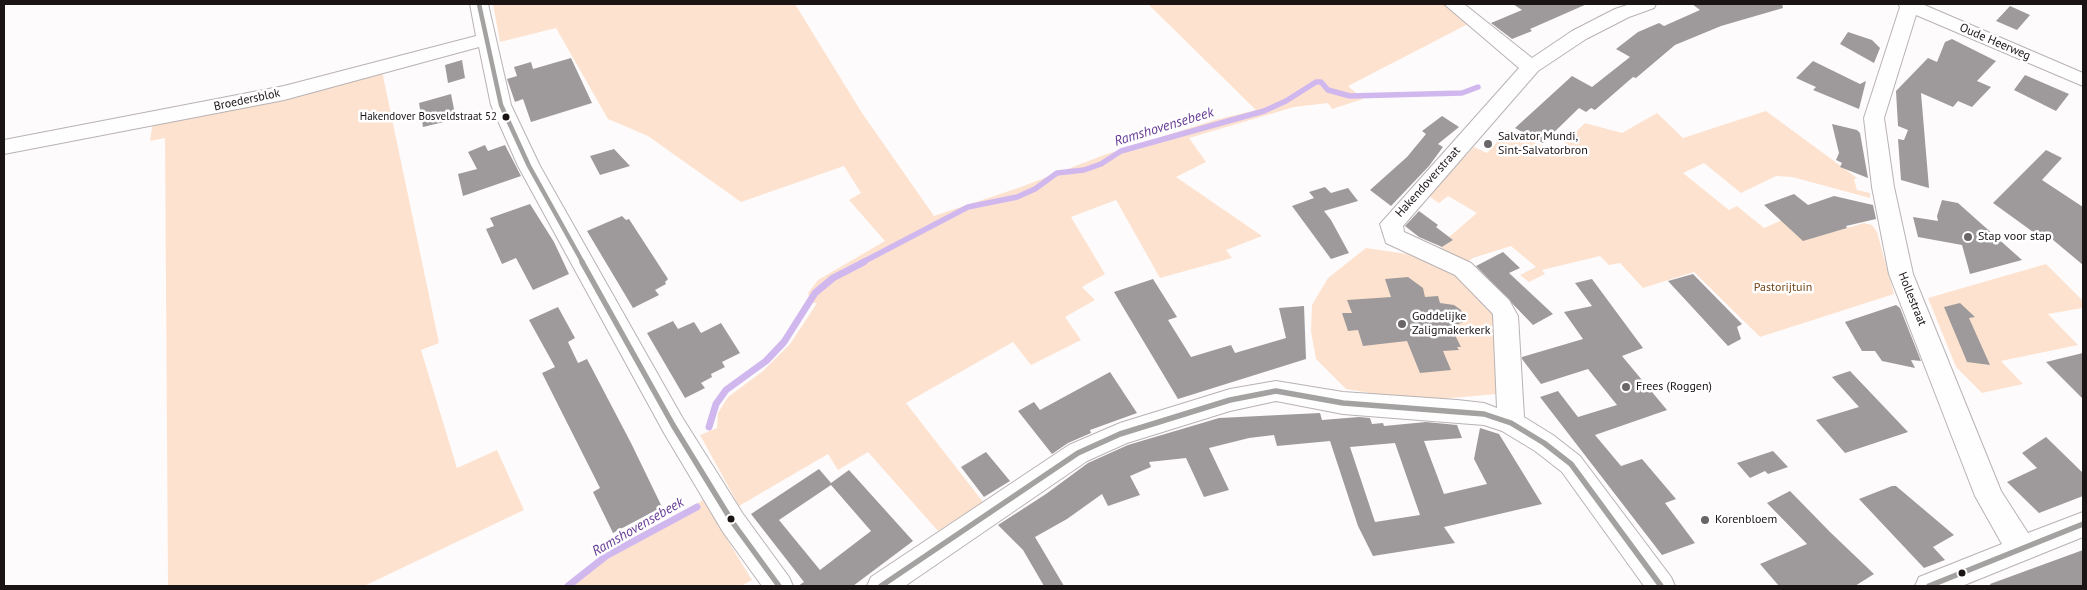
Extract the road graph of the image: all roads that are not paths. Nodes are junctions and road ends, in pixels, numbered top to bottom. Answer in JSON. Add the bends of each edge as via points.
{"nodes":[{"id":1,"x":479,"y":4,"type":"edge"},
{"id":2,"x":1453,"y":4,"type":"edge"},
{"id":3,"x":1647,"y":4,"type":"edge"},
{"id":4,"x":1908,"y":4,"type":"edge"},
{"id":5,"x":487,"y":39,"type":"junction"},
{"id":6,"x":1531,"y":67,"type":"junction"},
{"id":7,"x":2083,"y":80,"type":"edge"},
{"id":8,"x":4,"y":147,"type":"edge"},
{"id":9,"x":1511,"y":423,"type":"junction"},
{"id":10,"x":2083,"y":524,"type":"edge"},
{"id":11,"x":2022,"y":548,"type":"junction"},
{"id":12,"x":778,"y":586,"type":"edge"},
{"id":13,"x":882,"y":586,"type":"edge"},
{"id":14,"x":1661,"y":586,"type":"edge"},
{"id":15,"x":1929,"y":586,"type":"edge"}],
"edges":[{"from":1,"to":5,"type":"street"},
{"from":2,"to":6,"type":"street"},
{"from":3,"to":6,"type":"street","name":"Hakendoverstraat","via":[[1579,35]]},
{"from":4,"to":7,"type":"street","name":"Oude Heerweg"},
{"from":4,"to":11,"type":"street","name":"Hollestraat","via":[[1874,118],[1883,187],[1901,274],[1989,496]]},
{"from":5,"to":8,"type":"street","name":"Broedersblok","via":[[284,93]]},
{"from":5,"to":12,"type":"street","via":[[501,105],[529,166],[673,425],[733,523]]},
{"from":6,"to":9,"type":"street","name":"Hakendoverstraat","via":[[1391,224],[1394,237],[1463,269],[1501,307],[1506,316]]},
{"from":9,"to":13,"type":"street","via":[[1484,414],[1342,403],[1276,391],[1230,400],[1120,434],[1078,454]]},
{"from":9,"to":14,"type":"street","via":[[1571,464]]},
{"from":10,"to":11,"type":"street"},
{"from":11,"to":15,"type":"street"}]}
